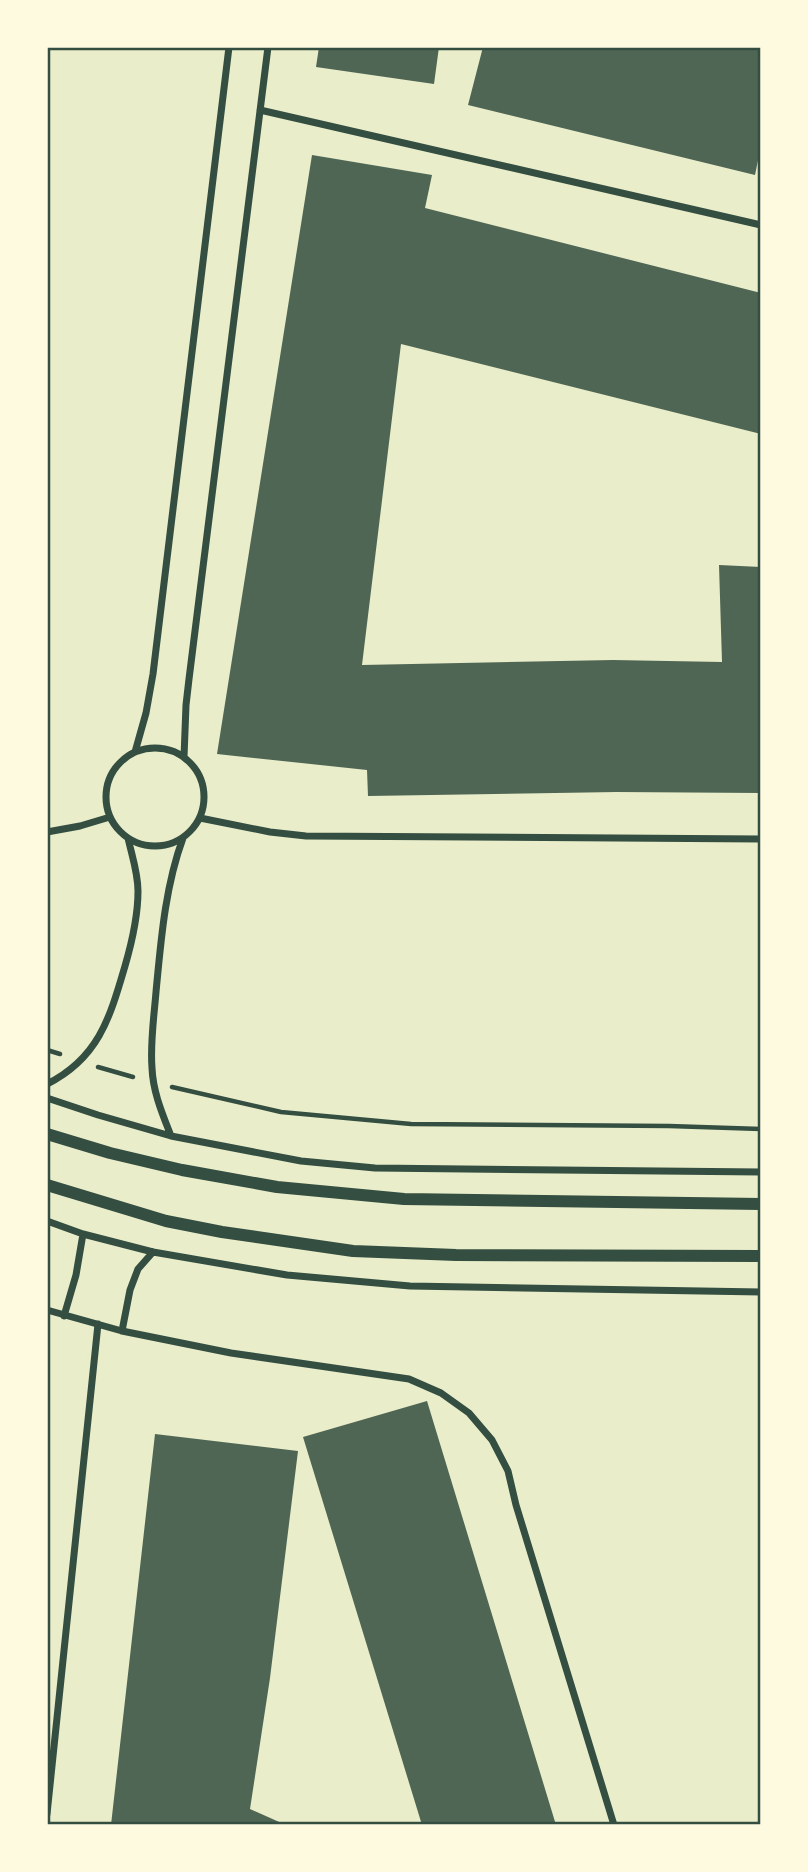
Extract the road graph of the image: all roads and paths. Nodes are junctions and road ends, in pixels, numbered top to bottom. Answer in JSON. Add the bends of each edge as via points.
{"nodes":[{"id":1,"x":229,"y":47,"type":"edge"},
{"id":2,"x":268,"y":47,"type":"edge"},
{"id":3,"x":260,"y":110,"type":"junction"},
{"id":4,"x":761,"y":225,"type":"edge"},
{"id":5,"x":135,"y":752,"type":"junction"},
{"id":6,"x":184,"y":757,"type":"junction"},
{"id":7,"x":110,"y":817,"type":"junction"},
{"id":8,"x":200,"y":818,"type":"junction"},
{"id":9,"x":47,"y":832,"type":"edge"},
{"id":10,"x":128,"y":838,"type":"junction"},
{"id":11,"x":183,"y":838,"type":"junction"},
{"id":12,"x":761,"y":839,"type":"edge"},
{"id":13,"x":47,"y":1050,"type":"edge"},
{"id":14,"x":79,"y":1062,"type":"junction"},
{"id":15,"x":154,"y":1083,"type":"junction"},
{"id":16,"x":47,"y":1084,"type":"edge"},
{"id":17,"x":47,"y":1098,"type":"edge"},
{"id":18,"x":761,"y":1129,"type":"edge"},
{"id":19,"x":47,"y":1134,"type":"edge"},
{"id":20,"x":171,"y":1136,"type":"junction"},
{"id":21,"x":761,"y":1172,"type":"edge"},
{"id":22,"x":47,"y":1185,"type":"edge"},
{"id":23,"x":761,"y":1204,"type":"edge"},
{"id":24,"x":47,"y":1221,"type":"edge"},
{"id":25,"x":83,"y":1234,"type":"junction"},
{"id":26,"x":153,"y":1252,"type":"junction"},
{"id":27,"x":761,"y":1256,"type":"edge"},
{"id":28,"x":761,"y":1292,"type":"edge"},
{"id":29,"x":47,"y":1310,"type":"edge"},
{"id":30,"x":64,"y":1316,"type":"junction"},
{"id":31,"x":98,"y":1324,"type":"junction"},
{"id":32,"x":122,"y":1331,"type":"junction"},
{"id":33,"x":47,"y":1814,"type":"edge"},
{"id":34,"x":614,"y":1825,"type":"edge"}],
"edges":[{"from":1,"to":5,"type":"street","via":[[153,674]]},
{"from":2,"to":3,"type":"street"},
{"from":3,"to":4,"type":"street"},
{"from":3,"to":6,"type":"street","via":[[188,679]]},
{"from":5,"to":6,"type":"street","via":[[152,748]]},
{"from":5,"to":7,"type":"street","via":[[122,760],[107,787]]},
{"from":6,"to":8,"type":"street","via":[[203,785]]},
{"from":7,"to":9,"type":"street"},
{"from":7,"to":10,"type":"street"},
{"from":8,"to":11,"type":"street"},
{"from":8,"to":12,"type":"street","via":[[306,836]]},
{"from":10,"to":11,"type":"street","via":[[155,846]]},
{"from":10,"to":14,"type":"street","via":[[138,890],[133,937],[111,1013],[101,1035]]},
{"from":11,"to":15,"type":"street","via":[[167,899],[153,1025]]},
{"from":13,"to":14,"type":"path"},
{"from":14,"to":15,"type":"path"},
{"from":14,"to":16,"type":"street"},
{"from":15,"to":18,"type":"path","via":[[281,1112],[411,1124]]},
{"from":15,"to":20,"type":"street"},
{"from":17,"to":20,"type":"street"},
{"from":19,"to":23,"type":"street","via":[[181,1170],[277,1187],[404,1199]]},
{"from":20,"to":21,"type":"street","via":[[301,1161],[375,1168]]},
{"from":22,"to":27,"type":"street","via":[[166,1221],[353,1251]]},
{"from":24,"to":25,"type":"street"},
{"from":25,"to":26,"type":"street"},
{"from":25,"to":30,"type":"street"},
{"from":26,"to":28,"type":"street","via":[[287,1275],[410,1286]]},
{"from":26,"to":32,"type":"street","via":[[138,1269]]},
{"from":29,"to":30,"type":"street"},
{"from":30,"to":31,"type":"street"},
{"from":31,"to":32,"type":"street"},
{"from":31,"to":33,"type":"street"},
{"from":32,"to":34,"type":"street","via":[[231,1353],[409,1379],[441,1393],[469,1413],[492,1440],[508,1471]]}]}
